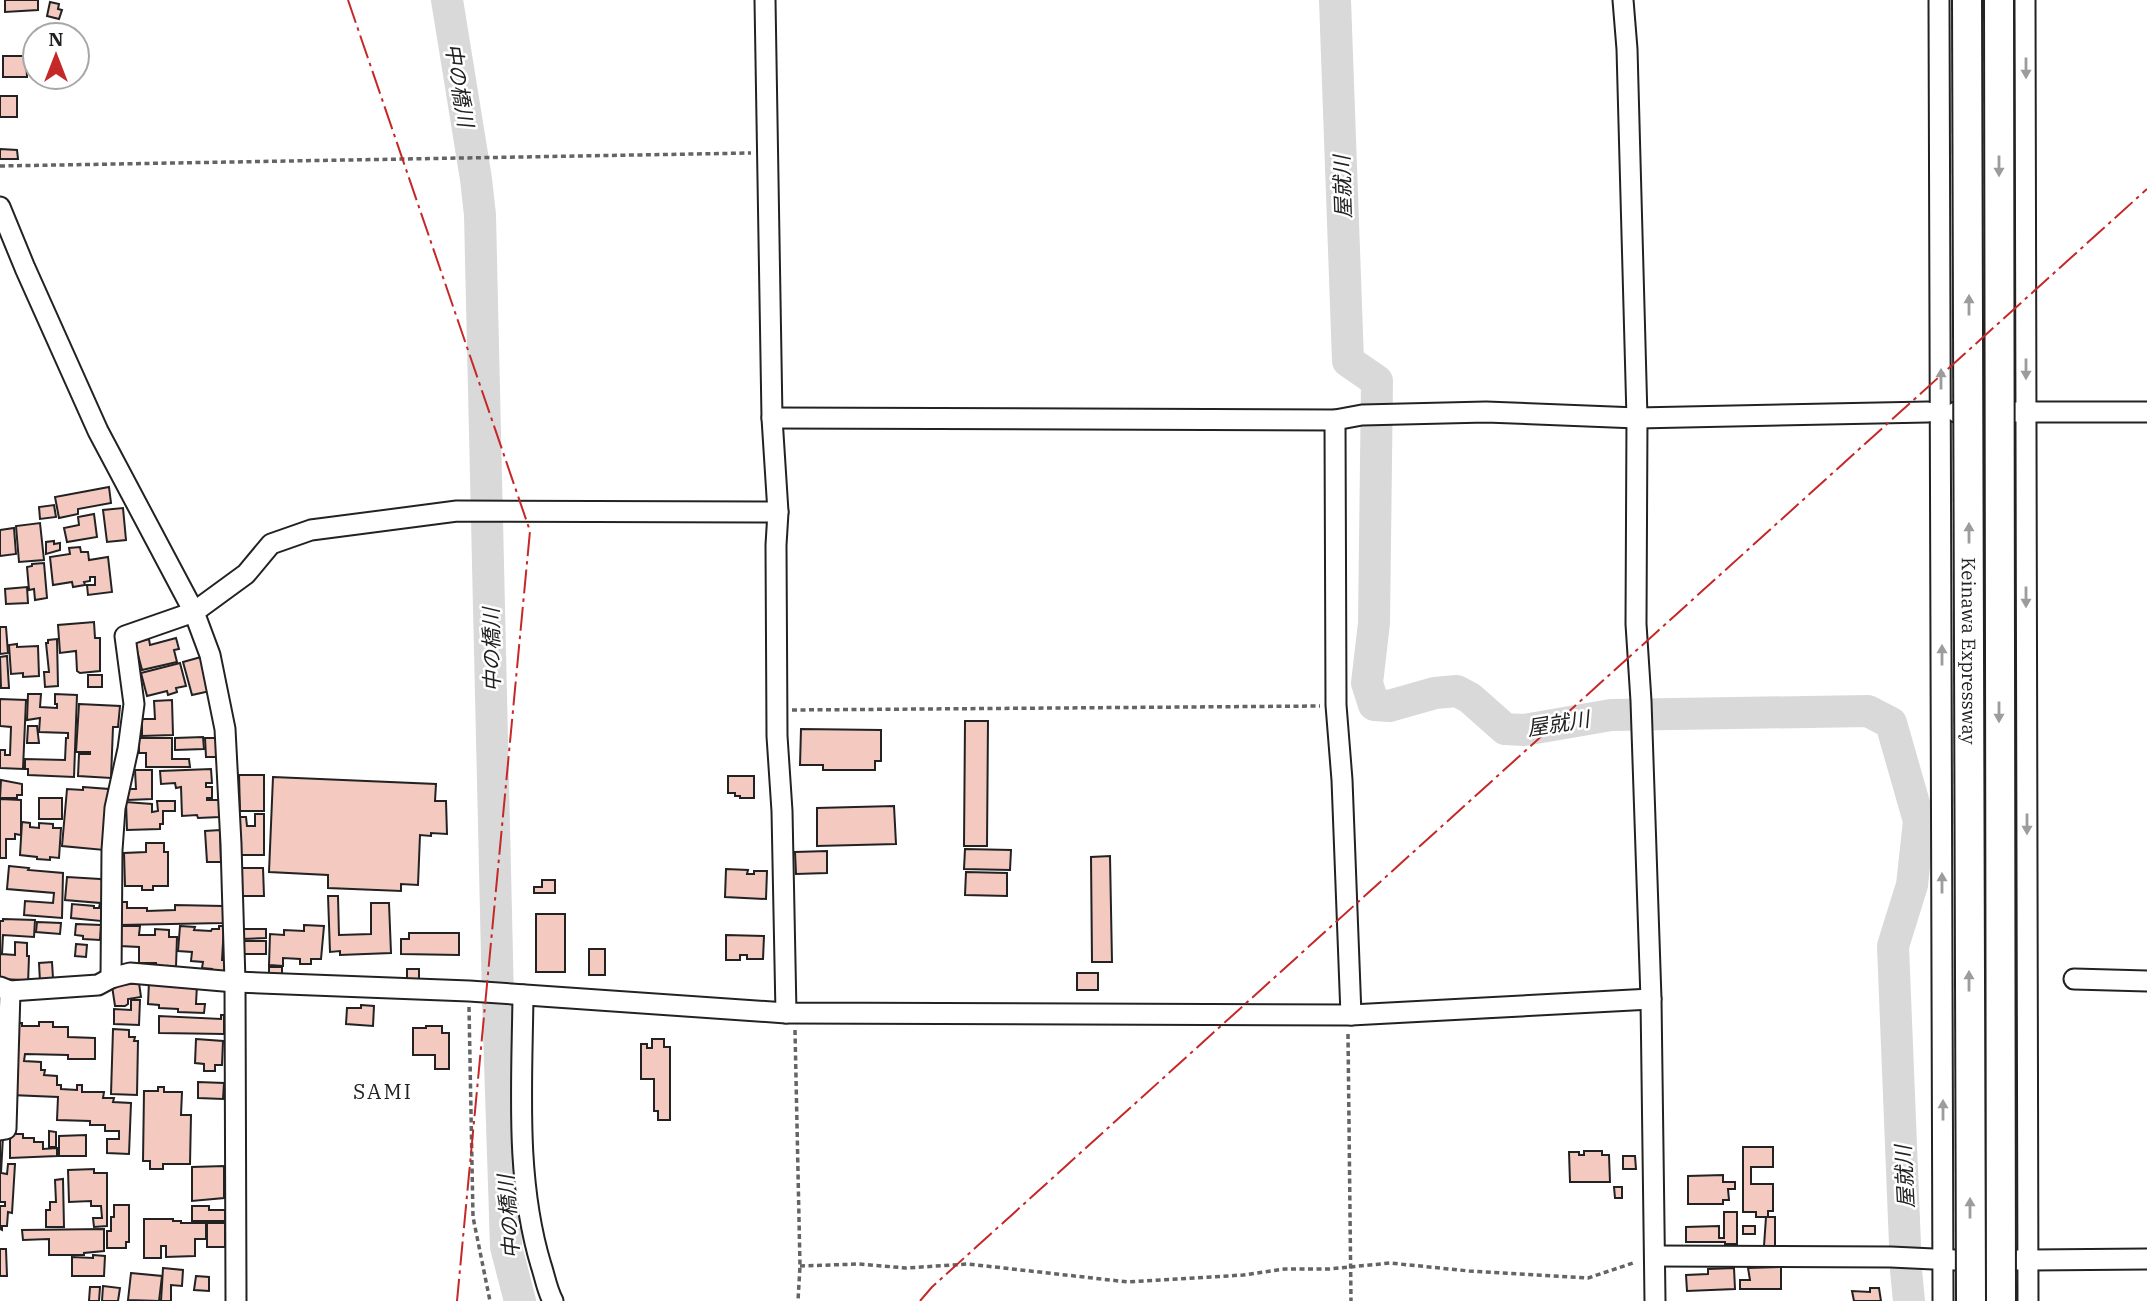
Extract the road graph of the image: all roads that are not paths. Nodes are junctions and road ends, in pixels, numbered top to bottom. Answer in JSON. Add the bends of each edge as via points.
{"nodes":[{"id":1,"x":765,"y":0,"type":"edge"},
{"id":2,"x":1623,"y":0,"type":"edge"},
{"id":3,"x":1939,"y":0,"type":"edge"},
{"id":4,"x":1967,"y":0,"type":"edge"},
{"id":5,"x":1999,"y":0,"type":"edge"},
{"id":6,"x":2025,"y":0,"type":"edge"},
{"id":7,"x":0,"y":207,"type":"edge"},
{"id":8,"x":1934,"y":412,"type":"junction"},
{"id":9,"x":2026,"y":412,"type":"junction"},
{"id":10,"x":2147,"y":412,"type":"edge"},
{"id":11,"x":772,"y":418,"type":"junction"},
{"id":12,"x":1637,"y":418,"type":"junction"},
{"id":13,"x":1335,"y":420,"type":"junction"},
{"id":14,"x":778,"y":512,"type":"junction"},
{"id":15,"x":194,"y":612,"type":"junction"},
{"id":16,"x":111,"y":978,"type":"junction"},
{"id":17,"x":2074,"y":979,"type":"dead end"},
{"id":18,"x":2147,"y":981,"type":"edge"},
{"id":19,"x":235,"y":982,"type":"junction"},
{"id":20,"x":5,"y":989,"type":"edge"},
{"id":21,"x":523,"y":995,"type":"junction"},
{"id":22,"x":1651,"y":999,"type":"junction"},
{"id":23,"x":790,"y":1013,"type":"junction"},
{"id":24,"x":1349,"y":1015,"type":"junction"},
{"id":25,"x":0,"y":1130,"type":"edge"},
{"id":26,"x":1655,"y":1256,"type":"junction"},
{"id":27,"x":1943,"y":1259,"type":"junction"},
{"id":28,"x":2147,"y":1259,"type":"edge"},
{"id":29,"x":2028,"y":1260,"type":"junction"},
{"id":30,"x":236,"y":1301,"type":"edge"},
{"id":31,"x":553,"y":1301,"type":"edge"},
{"id":32,"x":1655,"y":1301,"type":"edge"},
{"id":33,"x":1943,"y":1301,"type":"edge"},
{"id":34,"x":1971,"y":1301,"type":"edge"},
{"id":35,"x":2001,"y":1301,"type":"edge"},
{"id":36,"x":2028,"y":1301,"type":"edge"}],
"edges":[{"from":1,"to":11,"type":"street"},
{"from":2,"to":12,"type":"street"},
{"from":8,"to":3,"type":"street","one_way":true},
{"from":34,"to":4,"type":"highway","name":"Keinawa Expressway","one_way":true,"bridge":true},
{"from":5,"to":35,"type":"highway","name":"Keinawa Expressway","one_way":true,"bridge":true},
{"from":6,"to":9,"type":"street","one_way":true},
{"from":7,"to":15,"type":"street","via":[[98,431]]},
{"from":8,"to":9,"type":"street"},
{"from":8,"to":12,"type":"street"},
{"from":27,"to":8,"type":"street","one_way":true},
{"from":9,"to":10,"type":"street"},
{"from":9,"to":29,"type":"street","one_way":true},
{"from":11,"to":13,"type":"street"},
{"from":11,"to":14,"type":"street"},
{"from":12,"to":13,"type":"street","via":[[1486,412],[1363,415]]},
{"from":12,"to":22,"type":"street","via":[[1636,624]]},
{"from":13,"to":24,"type":"street","via":[[1336,705]]},
{"from":14,"to":15,"type":"street","via":[[457,511],[311,530],[271,544],[246,574]]},
{"from":14,"to":23,"type":"street","via":[[777,710]]},
{"from":15,"to":16,"type":"street","via":[[125,636],[134,704],[115,808]]},
{"from":15,"to":19,"type":"street","via":[[211,654],[225,729]]},
{"from":16,"to":19,"type":"street","via":[[137,973]]},
{"from":16,"to":20,"type":"street","via":[[98,985]]},
{"from":17,"to":18,"type":"street"},
{"from":19,"to":21,"type":"street"},
{"from":19,"to":30,"type":"street"},
{"from":20,"to":25,"type":"street","via":[[6,1129]]},
{"from":21,"to":23,"type":"street"},
{"from":21,"to":31,"type":"street","via":[[522,1124],[527,1196],[535,1245]]},
{"from":22,"to":24,"type":"street"},
{"from":22,"to":26,"type":"street"},
{"from":23,"to":24,"type":"street"},
{"from":26,"to":27,"type":"street"},
{"from":26,"to":32,"type":"street"},
{"from":27,"to":29,"type":"street"},
{"from":27,"to":33,"type":"street"},
{"from":28,"to":29,"type":"street"},
{"from":29,"to":36,"type":"street"}]}
